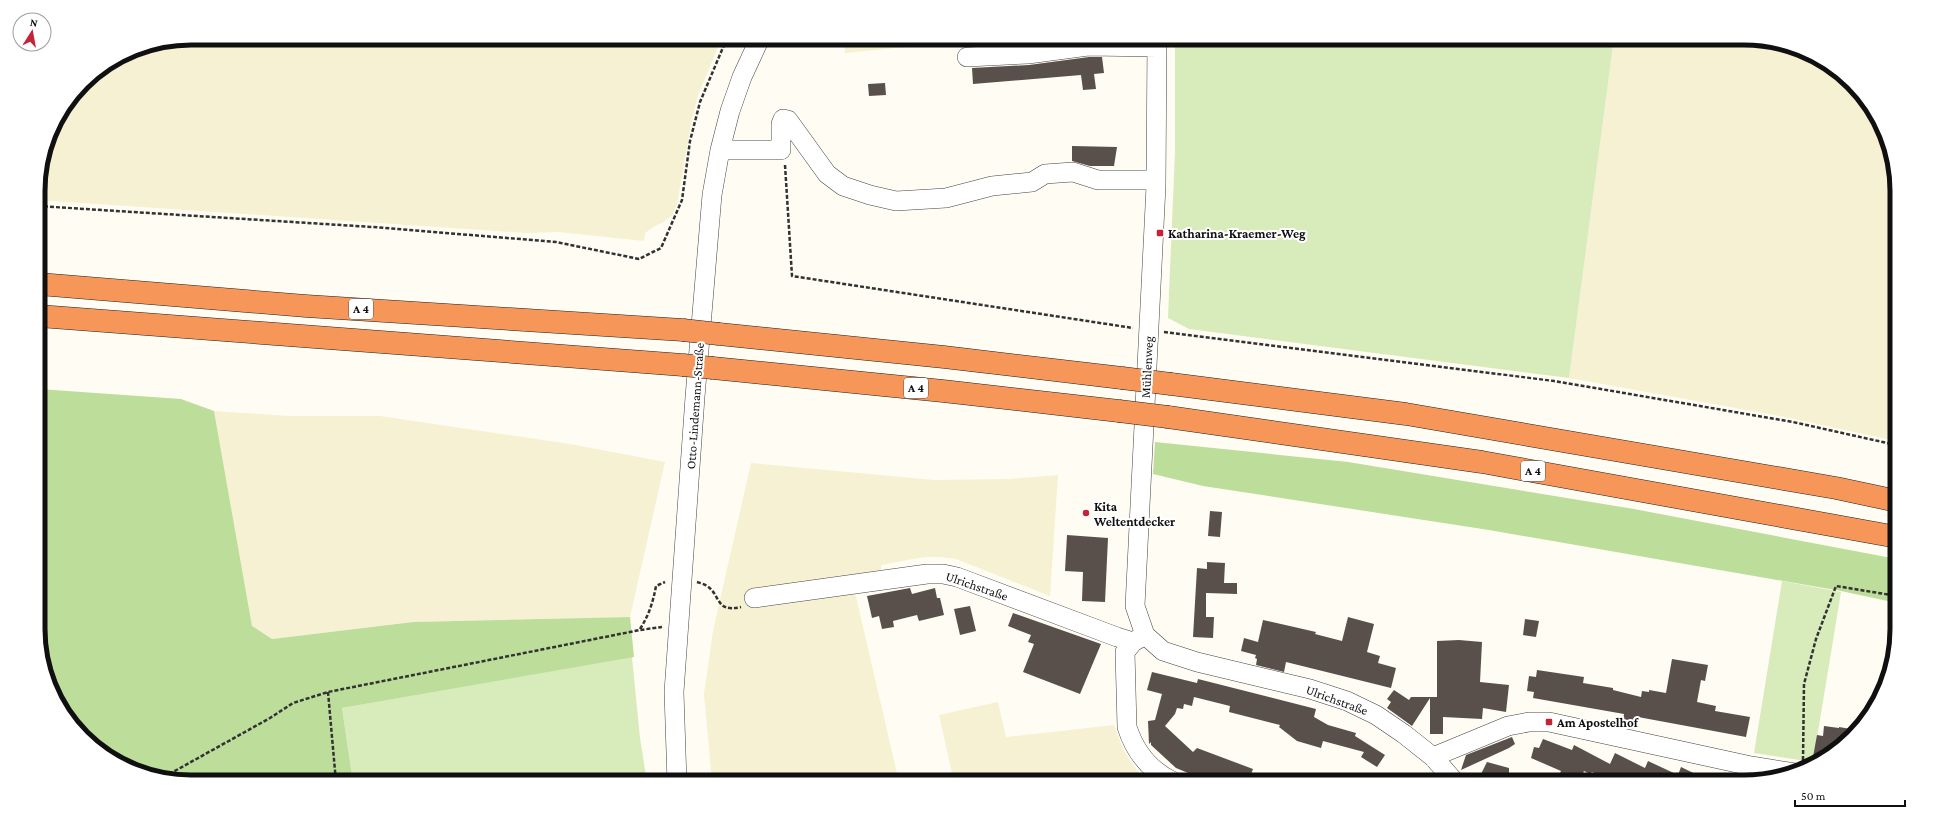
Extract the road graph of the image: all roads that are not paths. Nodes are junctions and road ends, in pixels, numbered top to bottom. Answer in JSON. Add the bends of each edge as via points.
{"nodes":[{"id":1,"x":757,"y":45,"type":"edge"},
{"id":2,"x":1111,"y":45,"type":"edge"},
{"id":3,"x":1157,"y":45,"type":"edge"},
{"id":4,"x":967,"y":57,"type":"dead end"},
{"id":5,"x":720,"y":150,"type":"junction"},
{"id":6,"x":1156,"y":180,"type":"junction"},
{"id":7,"x":45,"y":284,"type":"edge"},
{"id":8,"x":45,"y":316,"type":"edge"},
{"id":9,"x":1890,"y":500,"type":"edge"},
{"id":10,"x":1890,"y":536,"type":"edge"},
{"id":11,"x":754,"y":598,"type":"road end"},
{"id":12,"x":1139,"y":638,"type":"junction"},
{"id":13,"x":1197,"y":662,"type":"joint"},
{"id":14,"x":1433,"y":757,"type":"junction"},
{"id":15,"x":1791,"y":767,"type":"edge"},
{"id":16,"x":677,"y":775,"type":"edge"},
{"id":17,"x":1162,"y":775,"type":"edge"},
{"id":18,"x":1449,"y":775,"type":"edge"}],
"edges":[{"from":1,"to":5,"type":"street","name":"Otto-Lindemann-Straße","via":[[730,111]]},
{"from":2,"to":4,"type":"street","via":[[1028,54]]},
{"from":3,"to":6,"type":"street","name":"Mühlenweg"},
{"from":5,"to":6,"type":"street","via":[[781,150],[781,124],[784,119],[788,120],[827,174],[843,186],[896,201],[946,198],[992,186],[1032,182],[1045,174],[1072,172],[1098,180]]},
{"from":5,"to":16,"type":"street","name":"Otto-Lindemann-Straße","via":[[712,195],[674,692]]},
{"from":6,"to":12,"type":"street","name":"Mühlenweg","via":[[1135,606]]},
{"from":7,"to":9,"type":"highway","number":"A 4","bridge":true,"via":[[306,306],[683,330],[944,357],[1406,414]]},
{"from":8,"to":10,"type":"highway","number":"A 4","bridge":true,"via":[[683,365],[1119,411],[1482,462]]},
{"from":11,"to":12,"type":"street","name":"Ulrichstraße","via":[[927,574],[943,574],[1117,637]]},
{"from":12,"to":13,"type":"street","name":"Mühlenweg","via":[[1163,651]]},
{"from":12,"to":17,"type":"street","via":[[1124,652],[1128,727],[1141,756]]},
{"from":13,"to":14,"type":"street","name":"Ulrichstraße","via":[[1310,689],[1347,701],[1376,715]]},
{"from":14,"to":15,"type":"street","via":[[1508,726],[1549,722],[1751,766]]},
{"from":14,"to":18,"type":"street","name":"Ulrichstraße"}]}
